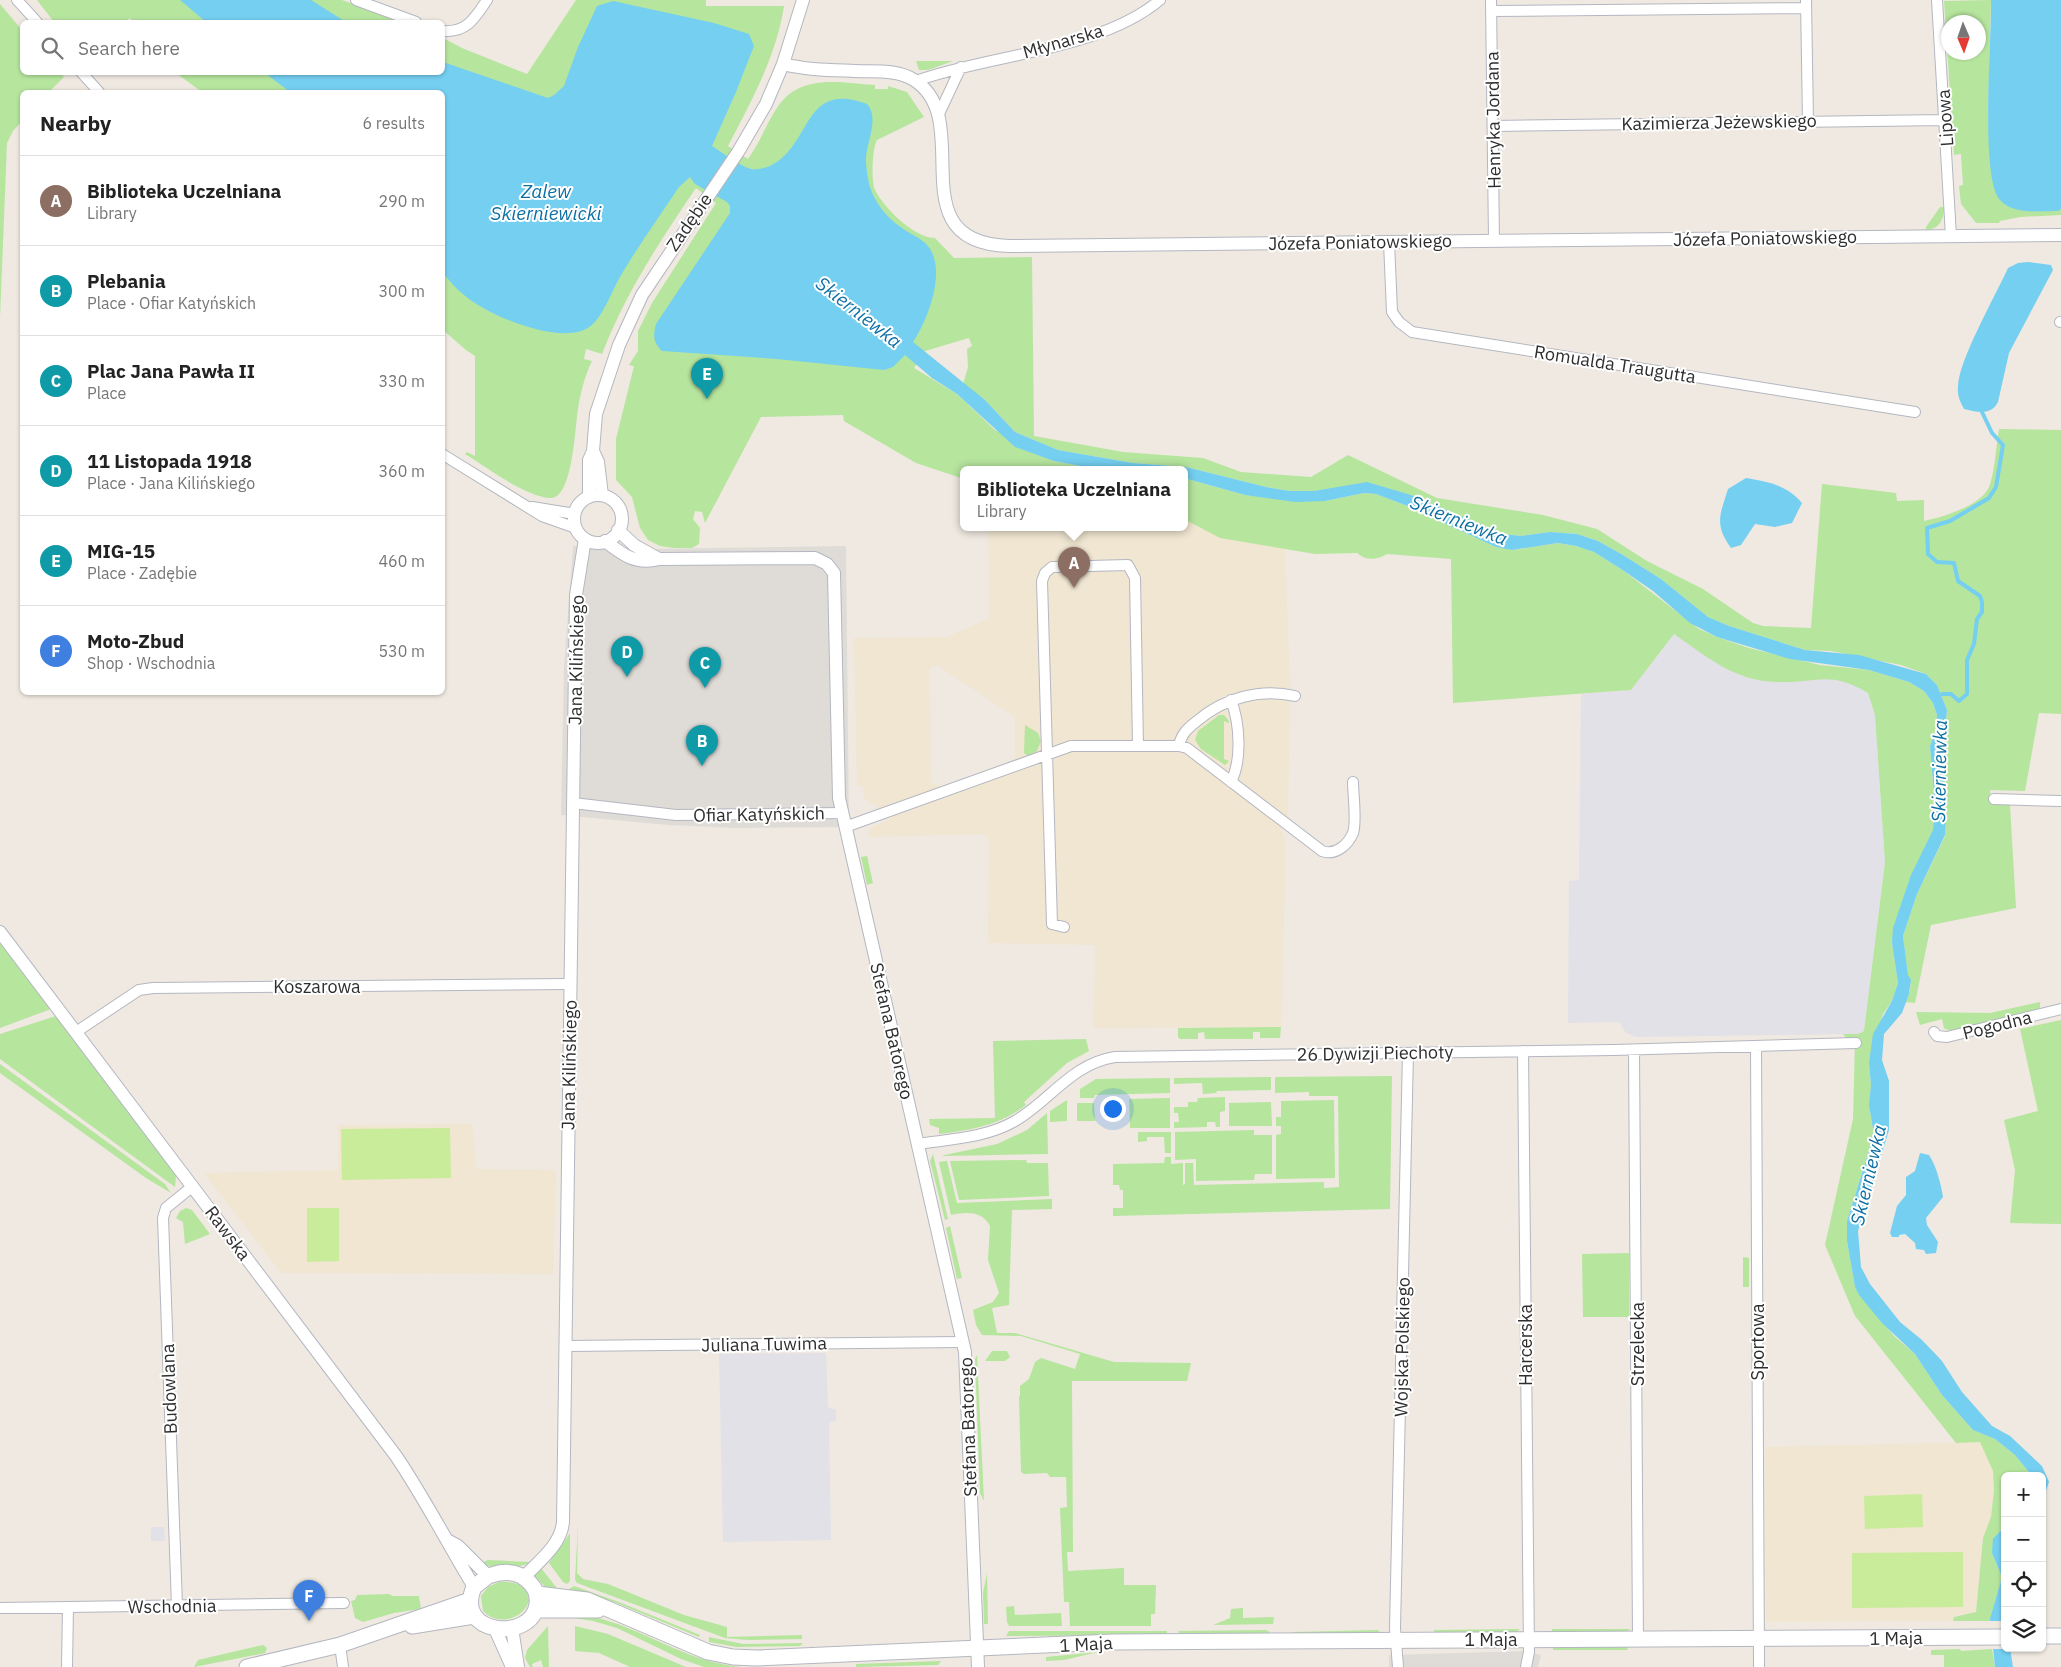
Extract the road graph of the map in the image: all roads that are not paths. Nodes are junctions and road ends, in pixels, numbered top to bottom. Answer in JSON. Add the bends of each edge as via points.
{"nodes":[{"id":1,"x":17,"y":0,"type":"edge"},
{"id":2,"x":356,"y":0,"type":"edge"},
{"id":3,"x":488,"y":0,"type":"edge"},
{"id":4,"x":803,"y":0,"type":"edge"},
{"id":5,"x":1160,"y":0,"type":"edge"},
{"id":6,"x":1491,"y":0,"type":"edge"},
{"id":7,"x":1937,"y":0,"type":"edge"},
{"id":8,"x":1806,"y":4,"type":"edge"},
{"id":9,"x":1491,"y":11,"type":"junction"},
{"id":10,"x":35,"y":20,"type":"edge"},
{"id":11,"x":411,"y":20,"type":"edge"},
{"id":12,"x":445,"y":32,"type":"edge"},
{"id":13,"x":783,"y":64,"type":"junction"},
{"id":14,"x":961,"y":67,"type":"junction"},
{"id":15,"x":84,"y":75,"type":"edge"},
{"id":16,"x":916,"y":81,"type":"junction"},
{"id":17,"x":97,"y":90,"type":"edge"},
{"id":18,"x":938,"y":116,"type":"junction"},
{"id":19,"x":1945,"y":120,"type":"junction"},
{"id":20,"x":1808,"y":121,"type":"junction"},
{"id":21,"x":1493,"y":126,"type":"junction"},
{"id":22,"x":2061,"y":235,"type":"edge"},
{"id":23,"x":1951,"y":236,"type":"junction"},
{"id":24,"x":1494,"y":241,"type":"junction"},
{"id":25,"x":1389,"y":242,"type":"junction"},
{"id":26,"x":1916,"y":412,"type":"dead end"},
{"id":27,"x":445,"y":456,"type":"edge"},
{"id":28,"x":595,"y":496,"type":"junction"},
{"id":29,"x":532,"y":508,"type":"junction"},
{"id":30,"x":574,"y":514,"type":"junction"},
{"id":31,"x":576,"y":528,"type":"junction"},
{"id":32,"x":618,"y":530,"type":"junction"},
{"id":33,"x":585,"y":539,"type":"junction"},
{"id":34,"x":605,"y":542,"type":"junction"},
{"id":35,"x":659,"y":559,"type":"junction"},
{"id":36,"x":1295,"y":696,"type":"dead end"},
{"id":37,"x":1231,"y":700,"type":"junction"},
{"id":38,"x":1138,"y":746,"type":"junction"},
{"id":39,"x":1178,"y":746,"type":"junction"},
{"id":40,"x":1048,"y":754,"type":"junction"},
{"id":41,"x":1231,"y":782,"type":"junction"},
{"id":42,"x":1353,"y":782,"type":"dead end"},
{"id":43,"x":1994,"y":799,"type":"dead end"},
{"id":44,"x":2061,"y":801,"type":"edge"},
{"id":45,"x":573,"y":803,"type":"junction"},
{"id":46,"x":842,"y":813,"type":"junction"},
{"id":47,"x":845,"y":827,"type":"junction"},
{"id":48,"x":1064,"y":927,"type":"dead end"},
{"id":49,"x":0,"y":932,"type":"edge"},
{"id":50,"x":570,"y":984,"type":"junction"},
{"id":51,"x":2061,"y":1008,"type":"edge"},
{"id":52,"x":76,"y":1032,"type":"junction"},
{"id":53,"x":1934,"y":1032,"type":"dead end"},
{"id":54,"x":1856,"y":1043,"type":"dead end"},
{"id":55,"x":1756,"y":1046,"type":"junction"},
{"id":56,"x":1634,"y":1050,"type":"junction"},
{"id":57,"x":1523,"y":1052,"type":"junction"},
{"id":58,"x":1408,"y":1053,"type":"junction"},
{"id":59,"x":918,"y":1144,"type":"junction"},
{"id":60,"x":192,"y":1186,"type":"junction"},
{"id":61,"x":963,"y":1342,"type":"junction"},
{"id":62,"x":565,"y":1346,"type":"junction"},
{"id":63,"x":447,"y":1540,"type":"junction"},
{"id":64,"x":488,"y":1576,"type":"junction"},
{"id":65,"x":524,"y":1577,"type":"junction"},
{"id":66,"x":472,"y":1593,"type":"junction"},
{"id":67,"x":537,"y":1594,"type":"junction"},
{"id":68,"x":344,"y":1603,"type":"dead end"},
{"id":69,"x":177,"y":1606,"type":"junction"},
{"id":70,"x":68,"y":1607,"type":"junction"},
{"id":71,"x":0,"y":1608,"type":"edge"},
{"id":72,"x":604,"y":1609,"type":"junction"},
{"id":73,"x":536,"y":1610,"type":"junction"},
{"id":74,"x":474,"y":1616,"type":"junction"},
{"id":75,"x":395,"y":1627,"type":"junction"},
{"id":76,"x":512,"y":1628,"type":"junction"},
{"id":77,"x":495,"y":1629,"type":"junction"},
{"id":78,"x":2001,"y":1636,"type":"edge"},
{"id":79,"x":2046,"y":1636,"type":"edge"},
{"id":80,"x":2061,"y":1636,"type":"edge"},
{"id":81,"x":1638,"y":1638,"type":"junction"},
{"id":82,"x":1759,"y":1638,"type":"junction"},
{"id":83,"x":1528,"y":1639,"type":"junction"},
{"id":84,"x":1395,"y":1640,"type":"junction"},
{"id":85,"x":340,"y":1645,"type":"junction"},
{"id":86,"x":977,"y":1649,"type":"junction"},
{"id":87,"x":67,"y":1667,"type":"edge"},
{"id":88,"x":247,"y":1667,"type":"edge"},
{"id":89,"x":343,"y":1667,"type":"edge"},
{"id":90,"x":512,"y":1667,"type":"edge"},
{"id":91,"x":518,"y":1667,"type":"edge"},
{"id":92,"x":978,"y":1667,"type":"edge"},
{"id":93,"x":1398,"y":1667,"type":"edge"},
{"id":94,"x":1526,"y":1667,"type":"edge"},
{"id":95,"x":1759,"y":1667,"type":"edge"}],
"edges":[{"from":1,"to":10,"type":"street"},
{"from":2,"to":11,"type":"street"},
{"from":3,"to":12,"type":"street","via":[[468,26],[460,31]]},
{"from":4,"to":13,"type":"street","name":"Zadębie"},
{"from":5,"to":14,"type":"street","name":"Młynarska","via":[[1137,16],[1097,33]]},
{"from":6,"to":9,"type":"street","name":"Henryka Jordana"},
{"from":7,"to":19,"type":"street","name":"Lipowa"},
{"from":8,"to":9,"type":"street"},
{"from":8,"to":20,"type":"street"},
{"from":9,"to":21,"type":"street","name":"Henryka Jordana"},
{"from":13,"to":16,"type":"street","via":[[825,70],[900,73]]},
{"from":13,"to":28,"type":"street","name":"Zadębie","via":[[771,94],[738,152],[642,295],[621,338],[596,414],[593,451],[598,462]]},
{"from":14,"to":16,"type":"street","name":"Młynarska"},
{"from":14,"to":18,"type":"street"},
{"from":15,"to":17,"type":"street"},
{"from":16,"to":18,"type":"street","name":"Józefa Poniatowskiego","via":[[929,93]]},
{"from":18,"to":25,"type":"street","name":"Józefa Poniatowskiego","via":[[947,209],[961,231],[984,244]]},
{"from":19,"to":20,"type":"street","name":"Kazimierza Jeżewskiego"},
{"from":19,"to":23,"type":"street","name":"Lipowa"},
{"from":20,"to":21,"type":"street","name":"Kazimierza Jeżewskiego"},
{"from":21,"to":24,"type":"street","name":"Henryka Jordana"},
{"from":22,"to":23,"type":"street","name":"Józefa Poniatowskiego"},
{"from":23,"to":24,"type":"street","name":"Józefa Poniatowskiego"},
{"from":24,"to":25,"type":"street","name":"Józefa Poniatowskiego"},
{"from":25,"to":26,"type":"street","name":"Romualda Traugutta","via":[[1392,312],[1412,332]]},
{"from":27,"to":29,"type":"street"},
{"from":28,"to":30,"type":"street","via":[[579,504]]},
{"from":28,"to":32,"type":"street","via":[[613,500],[618,506],[622,520]]},
{"from":29,"to":30,"type":"street"},
{"from":29,"to":31,"type":"street","via":[[542,516]]},
{"from":30,"to":31,"type":"street"},
{"from":31,"to":33,"type":"street"},
{"from":32,"to":34,"type":"street"},
{"from":32,"to":35,"type":"street","name":"Stefana Batorego","via":[[634,545]]},
{"from":33,"to":34,"type":"street"},
{"from":33,"to":45,"type":"street","name":"Jana Kilińskiego","via":[[576,595]]},
{"from":34,"to":35,"type":"street","name":"Stefana Batorego","via":[[633,560],[648,562]]},
{"from":35,"to":46,"type":"street","name":"Stefana Batorego","via":[[814,558],[831,568],[836,581],[838,777]]},
{"from":36,"to":37,"type":"street","via":[[1251,695]]},
{"from":37,"to":39,"type":"street","via":[[1198,720],[1184,733]]},
{"from":37,"to":41,"type":"street","via":[[1236,720],[1237,759]]},
{"from":38,"to":39,"type":"street"},
{"from":38,"to":40,"type":"street","via":[[1074,746]]},
{"from":38,"to":40,"type":"street","via":[[1133,571],[1128,565],[1056,566],[1045,573],[1042,581]]},
{"from":39,"to":41,"type":"street","via":[[1187,748]]},
{"from":40,"to":47,"type":"street"},
{"from":40,"to":48,"type":"street","via":[[1052,924]]},
{"from":41,"to":42,"type":"street","via":[[1322,851],[1331,853],[1338,851],[1353,832]]},
{"from":43,"to":44,"type":"street"},
{"from":45,"to":46,"type":"street","name":"Ofiar Katyńskich","via":[[676,815]]},
{"from":45,"to":50,"type":"street","name":"Jana Kilińskiego"},
{"from":46,"to":47,"type":"street","name":"Stefana Batorego"},
{"from":47,"to":59,"type":"street","name":"Stefana Batorego"},
{"from":49,"to":52,"type":"street","name":"Rawska"},
{"from":50,"to":52,"type":"street","name":"Koszarowa","via":[[153,988],[139,990]]},
{"from":50,"to":62,"type":"street","name":"Jana Kilińskiego"},
{"from":51,"to":53,"type":"street","name":"Pogodna","via":[[1947,1037],[1937,1036]]},
{"from":52,"to":60,"type":"street","name":"Rawska"},
{"from":54,"to":55,"type":"street","name":"26 Dywizji Piechoty"},
{"from":55,"to":56,"type":"street","name":"26 Dywizji Piechoty"},
{"from":55,"to":82,"type":"street","name":"Sportowa"},
{"from":56,"to":57,"type":"street","name":"26 Dywizji Piechoty"},
{"from":56,"to":81,"type":"street","name":"Strzelecka"},
{"from":57,"to":58,"type":"street","name":"26 Dywizji Piechoty"},
{"from":57,"to":83,"type":"street","name":"Harcerska"},
{"from":58,"to":59,"type":"street","name":"26 Dywizji Piechoty","via":[[1109,1058],[1080,1068],[1024,1115],[1000,1128]]},
{"from":58,"to":84,"type":"street","name":"Wojska Polskiego"},
{"from":59,"to":61,"type":"street","name":"Stefana Batorego"},
{"from":60,"to":63,"type":"street","name":"Rawska","via":[[396,1456]]},
{"from":60,"to":69,"type":"street","name":"Budowlana","via":[[166,1208],[163,1218]]},
{"from":61,"to":62,"type":"street","name":"Juliana Tuwima"},
{"from":61,"to":86,"type":"street","name":"Stefana Batorego","via":[[967,1371]]},
{"from":62,"to":65,"type":"street","name":"Jana Kilińskiego","via":[[562,1531],[554,1546]]},
{"from":63,"to":64,"type":"street","name":"Rawska","via":[[458,1546]]},
{"from":63,"to":66,"type":"street","name":"Rawska"},
{"from":64,"to":65,"type":"main road","via":[[509,1573]]},
{"from":64,"to":66,"type":"main road"},
{"from":65,"to":67,"type":"main road"},
{"from":66,"to":74,"type":"main road"},
{"from":66,"to":75,"type":"main road"},
{"from":67,"to":72,"type":"main road","name":"1 Maja","via":[[587,1600]]},
{"from":67,"to":73,"type":"main road"},
{"from":68,"to":69,"type":"street","name":"Wschodnia"},
{"from":69,"to":70,"type":"street","name":"Wschodnia"},
{"from":70,"to":71,"type":"street","name":"Wschodnia"},
{"from":70,"to":87,"type":"street"},
{"from":72,"to":73,"type":"main road"},
{"from":72,"to":86,"type":"main road","name":"1 Maja","via":[[687,1645],[733,1657]]},
{"from":73,"to":76,"type":"main road","via":[[525,1623]]},
{"from":74,"to":75,"type":"main road"},
{"from":74,"to":77,"type":"main road","via":[[482,1624]]},
{"from":75,"to":85,"type":"main road"},
{"from":76,"to":77,"type":"main road"},
{"from":76,"to":91,"type":"street"},
{"from":77,"to":90,"type":"street"},
{"from":78,"to":82,"type":"main road","name":"1 Maja"},
{"from":79,"to":80,"type":"main road"},
{"from":81,"to":82,"type":"main road","name":"1 Maja"},
{"from":81,"to":83,"type":"main road","name":"1 Maja"},
{"from":82,"to":95,"type":"street","name":"Sportowa"},
{"from":83,"to":84,"type":"main road","name":"1 Maja"},
{"from":83,"to":94,"type":"street","name":"Harcerska"},
{"from":84,"to":86,"type":"main road","name":"1 Maja","via":[[1113,1642]]},
{"from":84,"to":93,"type":"street","name":"Wojska Polskiego"},
{"from":85,"to":88,"type":"main road"},
{"from":85,"to":89,"type":"street"},
{"from":86,"to":92,"type":"street","name":"Stefana Batorego"}]}
